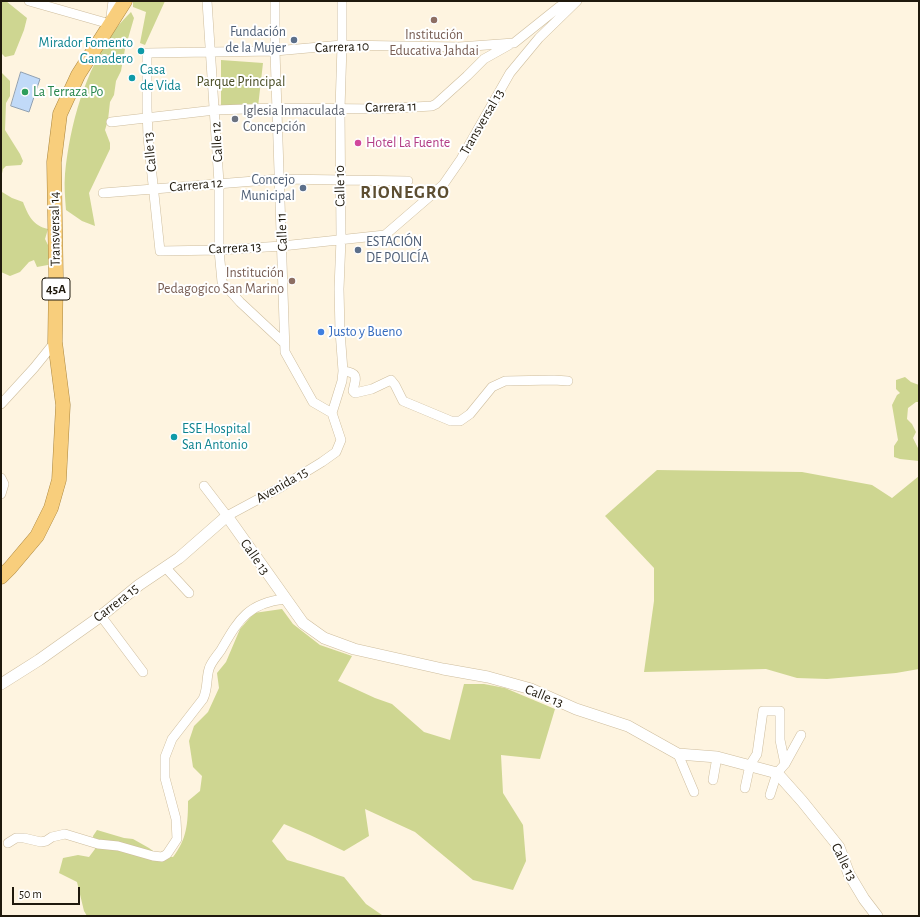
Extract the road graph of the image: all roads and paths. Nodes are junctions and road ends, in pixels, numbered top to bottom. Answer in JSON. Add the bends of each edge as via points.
{"nodes":[{"id":1,"x":113,"y":1,"type":"edge"},
{"id":2,"x":125,"y":1,"type":"edge"},
{"id":3,"x":207,"y":1,"type":"edge"},
{"id":4,"x":275,"y":1,"type":"edge"},
{"id":5,"x":342,"y":1,"type":"edge"},
{"id":6,"x":570,"y":1,"type":"edge"},
{"id":7,"x":577,"y":1,"type":"edge"},
{"id":8,"x":28,"y":2,"type":"edge"},
{"id":9,"x":110,"y":24,"type":"junction"},
{"id":10,"x":514,"y":43,"type":"junction"},
{"id":11,"x":342,"y":45,"type":"junction"},
{"id":12,"x":275,"y":51,"type":"junction"},
{"id":13,"x":147,"y":53,"type":"joint"},
{"id":14,"x":210,"y":53,"type":"junction"},
{"id":15,"x":277,"y":108,"type":"junction"},
{"id":16,"x":340,"y":109,"type":"junction"},
{"id":17,"x":215,"y":110,"type":"junction"},
{"id":18,"x":147,"y":118,"type":"junction"},
{"id":19,"x":111,"y":122,"type":"dead end"},
{"id":20,"x":280,"y":179,"type":"junction"},
{"id":21,"x":340,"y":180,"type":"junction"},
{"id":22,"x":408,"y":181,"type":"dead end"},
{"id":23,"x":219,"y":183,"type":"junction"},
{"id":24,"x":154,"y":189,"type":"junction"},
{"id":25,"x":103,"y":193,"type":"dead end"},
{"id":26,"x":381,"y":236,"type":"joint"},
{"id":27,"x":341,"y":239,"type":"junction"},
{"id":28,"x":282,"y":246,"type":"junction"},
{"id":29,"x":219,"y":250,"type":"junction"},
{"id":30,"x":160,"y":251,"type":"joint"},
{"id":31,"x":55,"y":342,"type":"junction"},
{"id":32,"x":284,"y":343,"type":"junction"},
{"id":33,"x":343,"y":371,"type":"junction"},
{"id":34,"x":568,"y":380,"type":"dead end"},
{"id":35,"x":1,"y":404,"type":"edge"},
{"id":36,"x":332,"y":413,"type":"junction"},
{"id":37,"x":1,"y":478,"type":"edge"},
{"id":38,"x":204,"y":486,"type":"dead end"},
{"id":39,"x":1,"y":494,"type":"edge"},
{"id":40,"x":227,"y":516,"type":"junction"},
{"id":41,"x":166,"y":568,"type":"junction"},
{"id":42,"x":1,"y":577,"type":"edge"},
{"id":43,"x":189,"y":593,"type":"dead end"},
{"id":44,"x":285,"y":599,"type":"junction"},
{"id":45,"x":101,"y":616,"type":"junction"},
{"id":46,"x":143,"y":672,"type":"dead end"},
{"id":47,"x":1,"y":684,"type":"edge"},
{"id":48,"x":801,"y":735,"type":"dead end"},
{"id":49,"x":678,"y":754,"type":"junction"},
{"id":50,"x":717,"y":757,"type":"junction"},
{"id":51,"x":785,"y":764,"type":"junction"},
{"id":52,"x":750,"y":765,"type":"junction"},
{"id":53,"x":777,"y":773,"type":"junction"},
{"id":54,"x":713,"y":780,"type":"dead end"},
{"id":55,"x":745,"y":788,"type":"dead end"},
{"id":56,"x":694,"y":792,"type":"dead end"},
{"id":57,"x":770,"y":795,"type":"dead end"},
{"id":58,"x":8,"y":843,"type":"dead end"},
{"id":59,"x":877,"y":916,"type":"edge"}],
"edges":[{"from":1,"to":9,"type":"street"},
{"from":2,"to":9,"type":"highway","name":"Transversal 14","number":"45A"},
{"from":3,"to":14,"type":"street","name":"Calle 12"},
{"from":4,"to":12,"type":"street","name":"Calle 11"},
{"from":5,"to":11,"type":"street","name":"Calle 10"},
{"from":6,"to":10,"type":"street"},
{"from":7,"to":26,"type":"street","name":"Transversal 13","via":[[539,38],[510,73],[443,185]]},
{"from":8,"to":9,"type":"street"},
{"from":9,"to":31,"type":"highway","name":"Transversal 14","number":"45A","via":[[78,74],[60,114],[54,162]]},
{"from":10,"to":11,"type":"street","name":"Carrera 10","via":[[459,47]]},
{"from":10,"to":16,"type":"street","name":"Carrera 11","via":[[484,59],[432,106]]},
{"from":11,"to":12,"type":"street","name":"Carrera 10"},
{"from":11,"to":16,"type":"street","name":"Calle 10"},
{"from":12,"to":14,"type":"street","name":"Carrera 10"},
{"from":12,"to":15,"type":"street","name":"Calle 11"},
{"from":13,"to":14,"type":"street","name":"Carrera 10"},
{"from":13,"to":18,"type":"street","name":"Calle 13"},
{"from":14,"to":17,"type":"street","name":"Calle 12"},
{"from":15,"to":16,"type":"street","name":"Carrera 11"},
{"from":15,"to":17,"type":"street","name":"Carrera 11"},
{"from":15,"to":20,"type":"street","name":"Calle 11"},
{"from":16,"to":21,"type":"street","name":"Calle 10"},
{"from":17,"to":18,"type":"street","name":"Carrera 11"},
{"from":17,"to":23,"type":"street","name":"Calle 12"},
{"from":18,"to":19,"type":"street","name":"Carrera 11"},
{"from":18,"to":24,"type":"street","name":"Calle 13"},
{"from":20,"to":21,"type":"street","name":"Carrera 12"},
{"from":20,"to":23,"type":"street","name":"Carrera 12"},
{"from":20,"to":28,"type":"street","name":"Calle 11"},
{"from":21,"to":22,"type":"street","name":"Carrera 12"},
{"from":21,"to":27,"type":"street","name":"Calle 10"},
{"from":23,"to":24,"type":"street","name":"Carrera 12"},
{"from":23,"to":29,"type":"street","name":"Calle 12"},
{"from":24,"to":25,"type":"street","name":"Carrera 12"},
{"from":24,"to":30,"type":"street","name":"Calle 13"},
{"from":26,"to":27,"type":"street","name":"Carrera 13"},
{"from":27,"to":28,"type":"street","name":"Carrera 13"},
{"from":27,"to":33,"type":"street","name":"Calle 10","via":[[339,289]]},
{"from":28,"to":29,"type":"street","name":"Carrera 13"},
{"from":28,"to":32,"type":"street","name":"Calle 11"},
{"from":29,"to":30,"type":"street","name":"Carrera 13"},
{"from":29,"to":32,"type":"street","name":"Calle 12","via":[[222,282]]},
{"from":31,"to":35,"type":"street"},
{"from":31,"to":42,"type":"highway","name":"Transversal 14","number":"45A","via":[[63,405],[59,480],[51,508],[37,536]]},
{"from":32,"to":36,"type":"street","via":[[285,352],[313,402]]},
{"from":33,"to":34,"type":"street","via":[[355,374],[355,393],[372,389],[391,380],[403,401],[451,421],[460,421],[470,414],[492,387],[505,381]]},
{"from":33,"to":36,"type":"street","name":"Calle 10"},
{"from":36,"to":40,"type":"street","name":"Avenida 15","via":[[341,440],[336,452],[281,487]]},
{"from":37,"to":39,"type":"street","via":[[4,484]]},
{"from":38,"to":40,"type":"street","name":"Calle 13"},
{"from":40,"to":41,"type":"street","name":"Carrera 15"},
{"from":40,"to":44,"type":"street","name":"Calle 13"},
{"from":41,"to":43,"type":"street"},
{"from":41,"to":45,"type":"street","name":"Carrera 15","via":[[139,585]]},
{"from":44,"to":49,"type":"street","name":"Calle 13","via":[[303,623],[324,638],[354,649],[488,677],[531,689],[576,709],[628,726]]},
{"from":44,"to":58,"type":"street","via":[[262,604],[246,613],[235,625],[209,667],[206,693],[172,739],[165,757],[165,778],[176,819],[177,839],[167,854],[162,857],[153,856],[65,834],[41,842],[16,838]]},
{"from":45,"to":46,"type":"street"},
{"from":45,"to":47,"type":"street","name":"Carrera 15"},
{"from":48,"to":51,"type":"street"},
{"from":49,"to":50,"type":"street","name":"Calle 13"},
{"from":49,"to":56,"type":"street"},
{"from":50,"to":52,"type":"street","name":"Calle 13"},
{"from":50,"to":54,"type":"street"},
{"from":51,"to":52,"type":"street","via":[[780,740],[780,711],[763,711],[758,754]]},
{"from":51,"to":53,"type":"street"},
{"from":52,"to":53,"type":"street","name":"Calle 13"},
{"from":52,"to":55,"type":"street"},
{"from":53,"to":57,"type":"street"},
{"from":53,"to":59,"type":"street","name":"Calle 13","via":[[839,847],[849,874]]}]}
